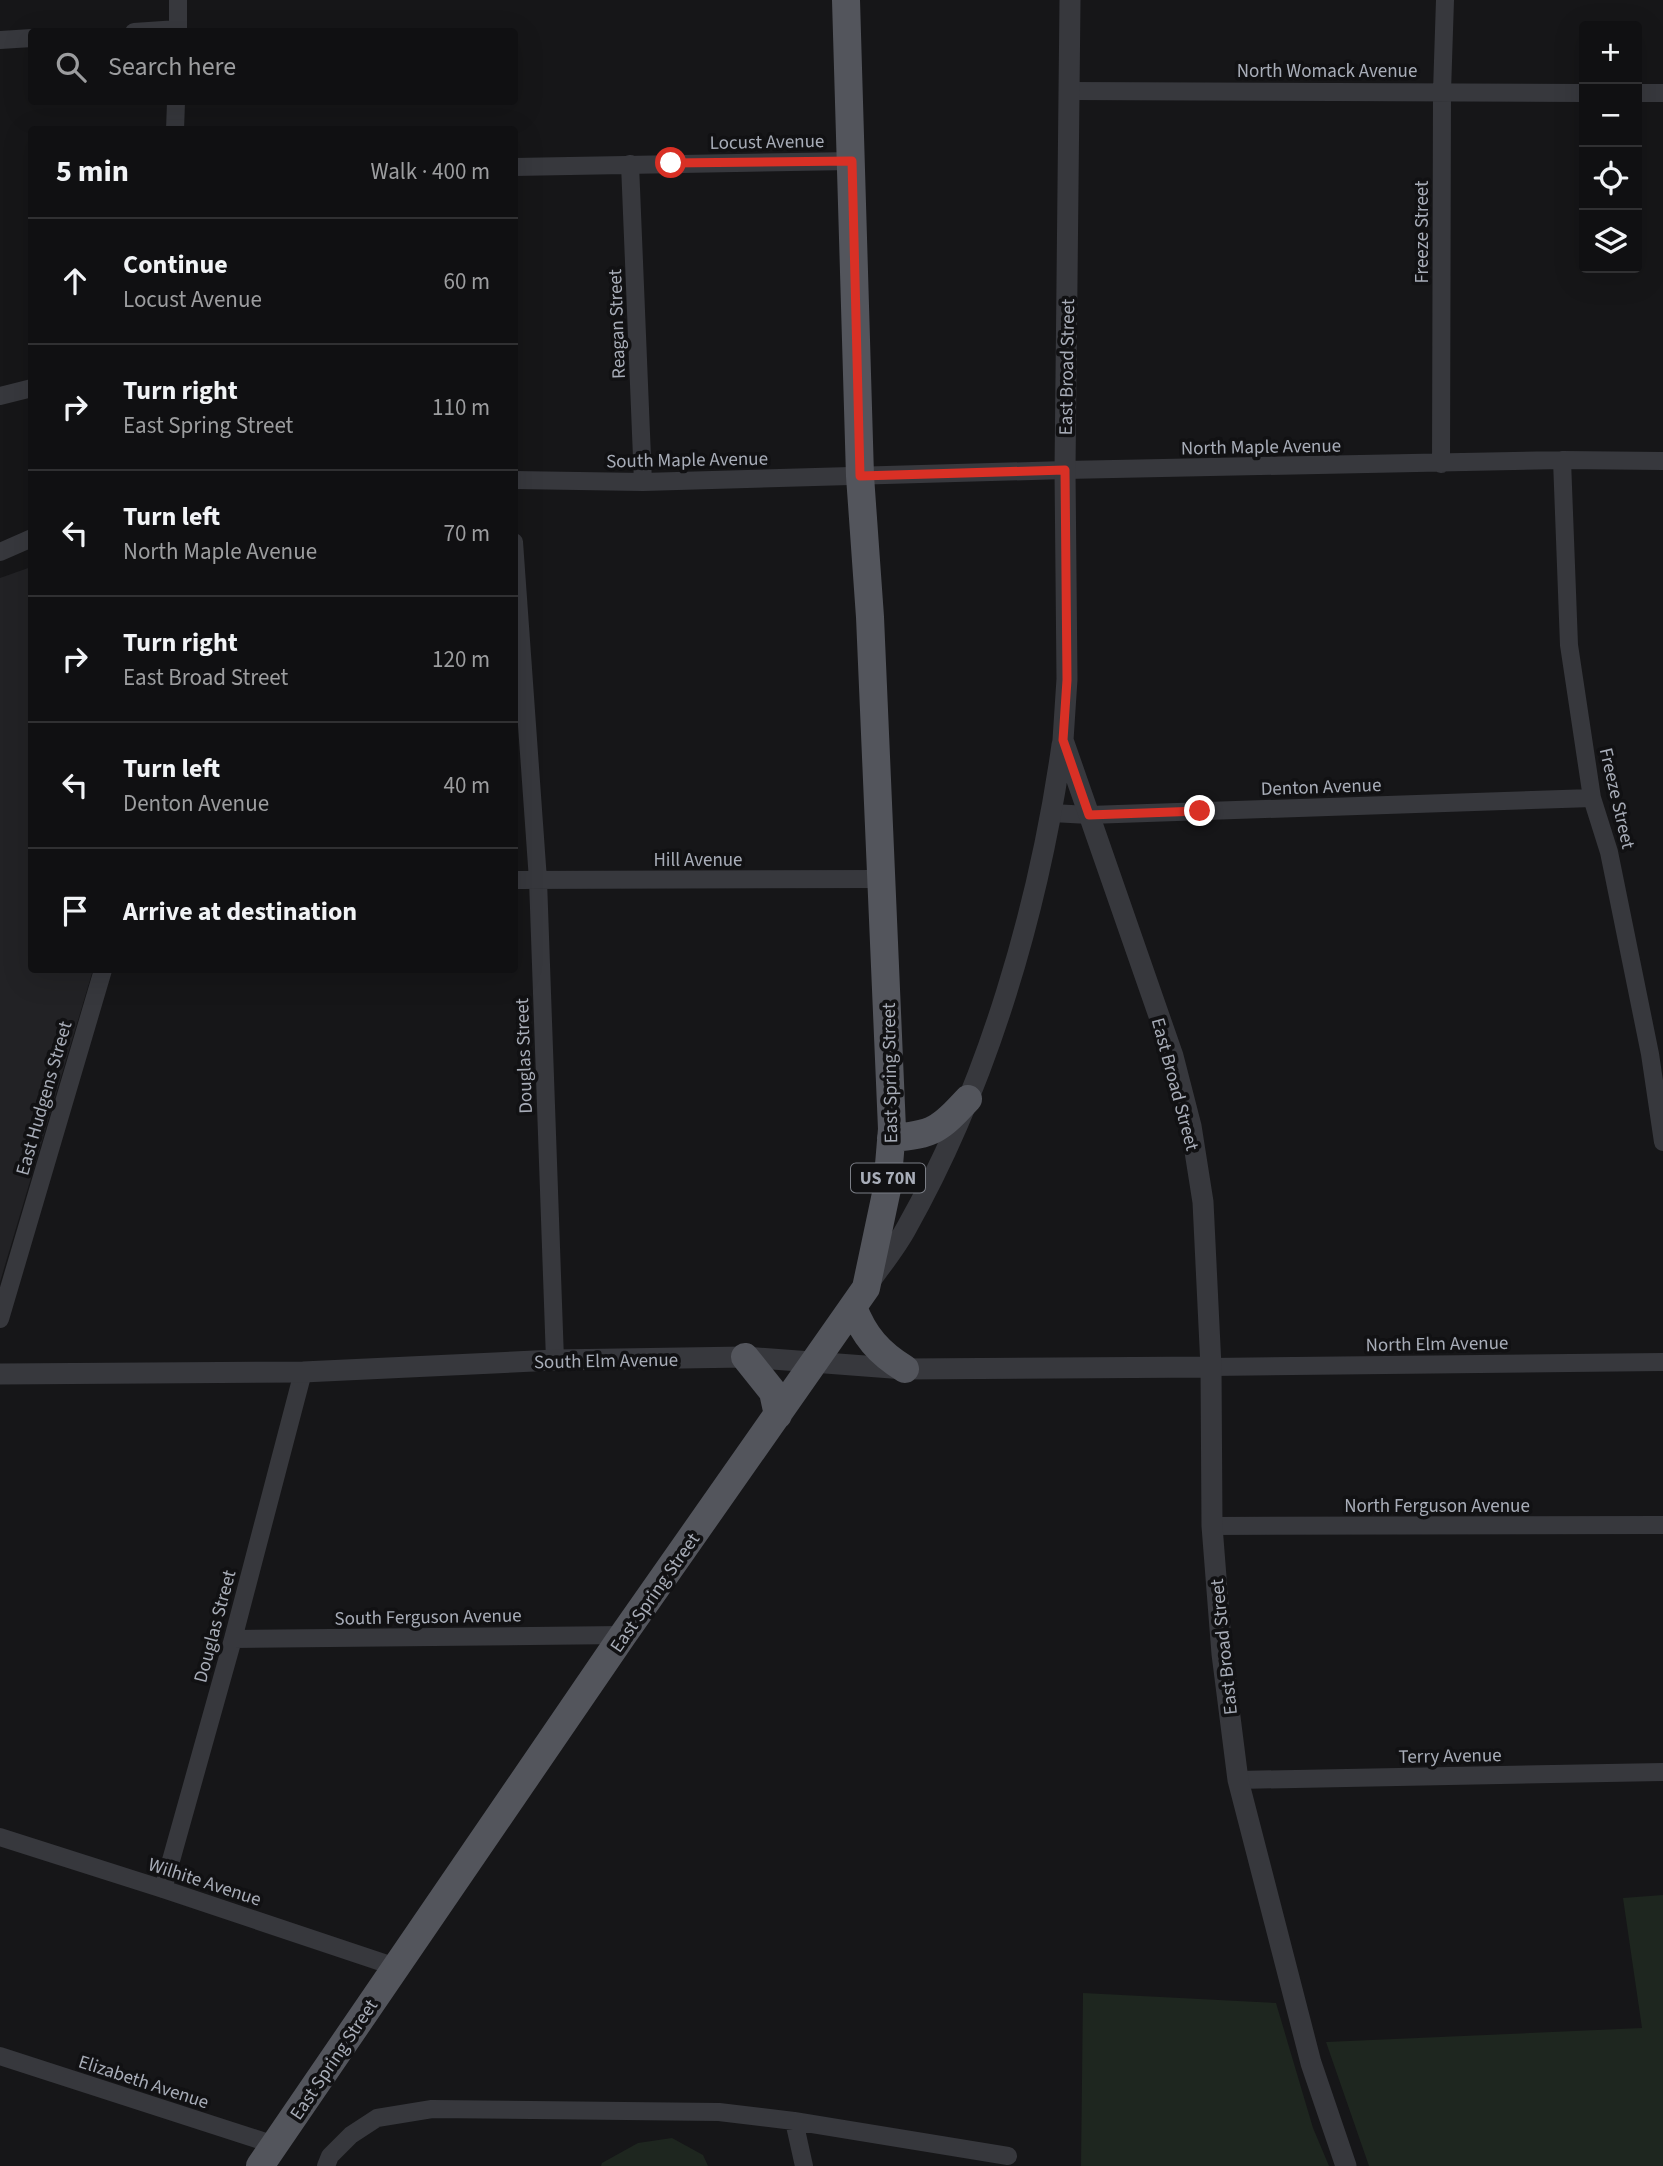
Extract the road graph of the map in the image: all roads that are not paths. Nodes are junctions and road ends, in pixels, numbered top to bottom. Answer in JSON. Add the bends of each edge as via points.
{"nodes":[{"id":1,"x":178,"y":0,"type":"edge"},
{"id":2,"x":846,"y":0,"type":"edge"},
{"id":3,"x":1070,"y":0,"type":"edge"},
{"id":4,"x":1445,"y":0,"type":"edge"},
{"id":5,"x":178,"y":28,"type":"edge"},
{"id":6,"x":28,"y":38,"type":"edge"},
{"id":7,"x":0,"y":40,"type":"edge"},
{"id":8,"x":1070,"y":91,"type":"junction"},
{"id":9,"x":1442,"y":92,"type":"junction"},
{"id":10,"x":1579,"y":93,"type":"edge"},
{"id":11,"x":1642,"y":93,"type":"edge"},
{"id":12,"x":1663,"y":93,"type":"edge"},
{"id":13,"x":176,"y":105,"type":"edge"},
{"id":14,"x":175,"y":126,"type":"edge"},
{"id":15,"x":852,"y":161,"type":"junction"},
{"id":16,"x":630,"y":164,"type":"junction"},
{"id":17,"x":518,"y":167,"type":"edge"},
{"id":18,"x":28,"y":389,"type":"edge"},
{"id":19,"x":0,"y":397,"type":"edge"},
{"id":20,"x":1562,"y":460,"type":"junction"},
{"id":21,"x":1663,"y":461,"type":"edge"},
{"id":22,"x":1440,"y":464,"type":"junction"},
{"id":23,"x":1065,"y":470,"type":"junction"},
{"id":24,"x":860,"y":476,"type":"junction"},
{"id":25,"x":518,"y":480,"type":"edge"},
{"id":26,"x":643,"y":482,"type":"junction"},
{"id":27,"x":28,"y":540,"type":"edge"},
{"id":28,"x":0,"y":552,"type":"edge"},
{"id":29,"x":518,"y":598,"type":"edge"},
{"id":30,"x":1063,"y":740,"type":"junction"},
{"id":31,"x":1592,"y":797,"type":"junction"},
{"id":32,"x":1052,"y":813,"type":"junction"},
{"id":33,"x":1089,"y":815,"type":"junction"},
{"id":34,"x":882,"y":879,"type":"junction"},
{"id":35,"x":518,"y":880,"type":"edge"},
{"id":36,"x":538,"y":880,"type":"junction"},
{"id":37,"x":102,"y":973,"type":"edge"},
{"id":38,"x":1657,"y":1054,"type":"edge"},
{"id":39,"x":968,"y":1099,"type":"junction"},
{"id":40,"x":891,"y":1138,"type":"junction"},
{"id":41,"x":1663,"y":1142,"type":"edge"},
{"id":42,"x":860,"y":1298,"type":"junction"},
{"id":43,"x":0,"y":1319,"type":"edge"},
{"id":44,"x":745,"y":1357,"type":"junction"},
{"id":45,"x":555,"y":1360,"type":"junction"},
{"id":46,"x":815,"y":1362,"type":"junction"},
{"id":47,"x":1663,"y":1362,"type":"edge"},
{"id":48,"x":1211,"y":1367,"type":"junction"},
{"id":49,"x":905,"y":1369,"type":"junction"},
{"id":50,"x":303,"y":1372,"type":"junction"},
{"id":51,"x":0,"y":1374,"type":"edge"},
{"id":52,"x":778,"y":1415,"type":"junction"},
{"id":53,"x":1663,"y":1525,"type":"edge"},
{"id":54,"x":1212,"y":1526,"type":"junction"},
{"id":55,"x":623,"y":1635,"type":"junction"},
{"id":56,"x":233,"y":1639,"type":"junction"},
{"id":57,"x":1663,"y":1772,"type":"edge"},
{"id":58,"x":1238,"y":1780,"type":"junction"},
{"id":59,"x":0,"y":1838,"type":"edge"},
{"id":60,"x":163,"y":1889,"type":"junction"},
{"id":61,"x":396,"y":1967,"type":"junction"},
{"id":62,"x":0,"y":2056,"type":"edge"},
{"id":63,"x":794,"y":2121,"type":"junction"},
{"id":64,"x":267,"y":2155,"type":"edge"},
{"id":65,"x":1008,"y":2156,"type":"dead end"},
{"id":66,"x":326,"y":2166,"type":"edge"},
{"id":67,"x":804,"y":2166,"type":"edge"},
{"id":68,"x":1346,"y":2166,"type":"edge"}],
"edges":[{"from":1,"to":5,"type":"street"},
{"from":2,"to":15,"type":"main road","name":"East Spring Street","number":"US 70N"},
{"from":3,"to":8,"type":"street","name":"East Broad Street"},
{"from":4,"to":9,"type":"street","name":"Freeze Street"},
{"from":6,"to":7,"type":"street"},
{"from":8,"to":9,"type":"street","name":"North Womack Avenue"},
{"from":8,"to":23,"type":"street","name":"East Broad Street"},
{"from":9,"to":10,"type":"street","name":"North Womack Avenue"},
{"from":9,"to":22,"type":"street","name":"Freeze Street"},
{"from":11,"to":12,"type":"street"},
{"from":13,"to":14,"type":"street"},
{"from":15,"to":16,"type":"street","name":"Locust Avenue"},
{"from":15,"to":24,"type":"main road","name":"East Spring Street","number":"US 70N"},
{"from":16,"to":17,"type":"street","name":"Locust Avenue"},
{"from":16,"to":26,"type":"street","name":"Reagan Street"},
{"from":18,"to":19,"type":"street"},
{"from":20,"to":21,"type":"street","name":"North Maple Avenue"},
{"from":20,"to":22,"type":"street","name":"North Maple Avenue"},
{"from":20,"to":31,"type":"street","name":"Freeze Street","via":[[1569,645]]},
{"from":22,"to":23,"type":"street","name":"North Maple Avenue"},
{"from":23,"to":24,"type":"street","name":"North Maple Avenue"},
{"from":23,"to":30,"type":"street","name":"East Broad Street","via":[[1067,680]]},
{"from":24,"to":26,"type":"street","name":"South Maple Avenue"},
{"from":24,"to":34,"type":"main road","name":"East Spring Street","number":"US 70N"},
{"from":25,"to":26,"type":"street","name":"South Maple Avenue"},
{"from":27,"to":28,"type":"street"},
{"from":29,"to":36,"type":"street","name":"Douglas Street"},
{"from":30,"to":32,"type":"street"},
{"from":30,"to":33,"type":"street","name":"East Broad Street"},
{"from":31,"to":33,"type":"street","name":"Denton Avenue"},
{"from":31,"to":38,"type":"street","name":"Freeze Street"},
{"from":32,"to":33,"type":"street","name":"Denton Avenue"},
{"from":32,"to":39,"type":"street","via":[[1015,959]]},
{"from":33,"to":48,"type":"street","name":"East Broad Street","via":[[1173,1056],[1191,1126],[1203,1202]]},
{"from":34,"to":36,"type":"street","name":"Hill Avenue"},
{"from":34,"to":40,"type":"main road","name":"East Spring Street","number":"US 70N"},
{"from":35,"to":36,"type":"street","name":"Hill Avenue"},
{"from":36,"to":45,"type":"street","name":"Douglas Street"},
{"from":37,"to":43,"type":"street","name":"East Hudgens Street"},
{"from":38,"to":41,"type":"street","name":"Freeze Street"},
{"from":39,"to":40,"type":"main road","via":[[932,1132]]},
{"from":39,"to":42,"type":"street","via":[[905,1230]]},
{"from":40,"to":42,"type":"main road","name":"East Spring Street","number":"US 70N","via":[[887,1189]]},
{"from":42,"to":46,"type":"main road","name":"East Spring Street","number":"US 70N"},
{"from":42,"to":49,"type":"main road","via":[[869,1339],[885,1357]]},
{"from":44,"to":45,"type":"street","name":"South Elm Avenue"},
{"from":44,"to":46,"type":"street","name":"South Elm Avenue"},
{"from":44,"to":52,"type":"main road","via":[[773,1392]]},
{"from":45,"to":50,"type":"street","name":"South Elm Avenue"},
{"from":46,"to":49,"type":"street","name":"South Elm Avenue"},
{"from":46,"to":52,"type":"main road","name":"East Spring Street","number":"US 70N"},
{"from":47,"to":48,"type":"street","name":"North Elm Avenue"},
{"from":48,"to":49,"type":"street","name":"South Elm Avenue"},
{"from":48,"to":54,"type":"street","name":"East Broad Street"},
{"from":50,"to":51,"type":"street","name":"South Elm Avenue"},
{"from":50,"to":56,"type":"street","name":"Douglas Street"},
{"from":52,"to":55,"type":"main road","name":"East Spring Street","number":"US 70N"},
{"from":53,"to":54,"type":"street","name":"North Ferguson Avenue"},
{"from":54,"to":58,"type":"street","name":"East Broad Street"},
{"from":55,"to":56,"type":"street","name":"South Ferguson Avenue"},
{"from":55,"to":61,"type":"main road","name":"East Spring Street","number":"US 70N"},
{"from":56,"to":60,"type":"street","name":"Douglas Street"},
{"from":57,"to":58,"type":"street","name":"Terry Avenue"},
{"from":58,"to":68,"type":"street","name":"East Broad Street","via":[[1311,2063]]},
{"from":59,"to":60,"type":"street","name":"Wilhite Avenue"},
{"from":60,"to":61,"type":"street","name":"Wilhite Avenue"},
{"from":61,"to":64,"type":"main road","name":"East Spring Street","number":"US 70N"},
{"from":62,"to":64,"type":"street","name":"Elizabeth Avenue"},
{"from":63,"to":65,"type":"street"},
{"from":63,"to":66,"type":"street","via":[[719,2112],[432,2109],[377,2118],[351,2135]]},
{"from":63,"to":67,"type":"street"}]}
